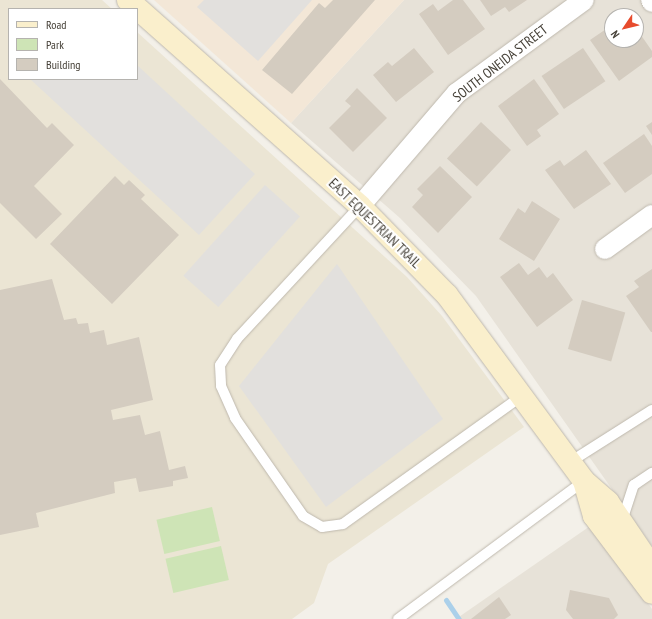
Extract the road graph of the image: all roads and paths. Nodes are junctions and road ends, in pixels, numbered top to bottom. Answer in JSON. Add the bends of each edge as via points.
{"nodes":[{"id":1,"x":128,"y":0,"type":"edge"},
{"id":2,"x":584,"y":0,"type":"edge"},
{"id":3,"x":137,"y":8,"type":"edge"},
{"id":4,"x":138,"y":9,"type":"edge"},
{"id":5,"x":360,"y":206,"type":"junction"},
{"id":6,"x":652,"y":216,"type":"edge"},
{"id":7,"x":605,"y":249,"type":"dead end"},
{"id":8,"x":523,"y":395,"type":"junction"},
{"id":9,"x":652,"y":410,"type":"edge"},
{"id":10,"x":570,"y":462,"type":"junction"},
{"id":11,"x":652,"y":473,"type":"edge"},
{"id":12,"x":584,"y":481,"type":"junction"},
{"id":13,"x":622,"y":522,"type":"junction"},
{"id":14,"x":652,"y":567,"type":"edge"},
{"id":15,"x":652,"y":593,"type":"edge"},
{"id":16,"x":398,"y":619,"type":"edge"}],
"edges":[{"from":1,"to":3,"type":"street","name":"EAST EQUESTRIAN TRAIL"},
{"from":2,"to":5,"type":"street","name":"SOUTH ONEIDA STREET","via":[[457,93]]},
{"from":4,"to":5,"type":"street","name":"EAST EQUESTRIAN TRAIL"},
{"from":5,"to":8,"type":"street","name":"EAST EQUESTRIAN TRAIL","via":[[447,295]]},
{"from":5,"to":8,"type":"lane","via":[[237,339],[220,365],[221,386],[235,418],[302,516],[322,526],[343,524]]},
{"from":6,"to":7,"type":"street"},
{"from":8,"to":10,"type":"street","name":"EAST EQUESTRIAN TRAIL"},
{"from":9,"to":10,"type":"lane"},
{"from":10,"to":12,"type":"street","name":"EAST EQUESTRIAN TRAIL"},
{"from":11,"to":13,"type":"lane","via":[[634,485]]},
{"from":12,"to":13,"type":"street","name":"EAST EQUESTRIAN TRAIL","via":[[608,502]]},
{"from":12,"to":15,"type":"street","name":"EAST EQUESTRIAN TRAIL","via":[[594,516]]},
{"from":12,"to":16,"type":"lane"},
{"from":13,"to":14,"type":"street","name":"EAST EQUESTRIAN TRAIL"}]}
